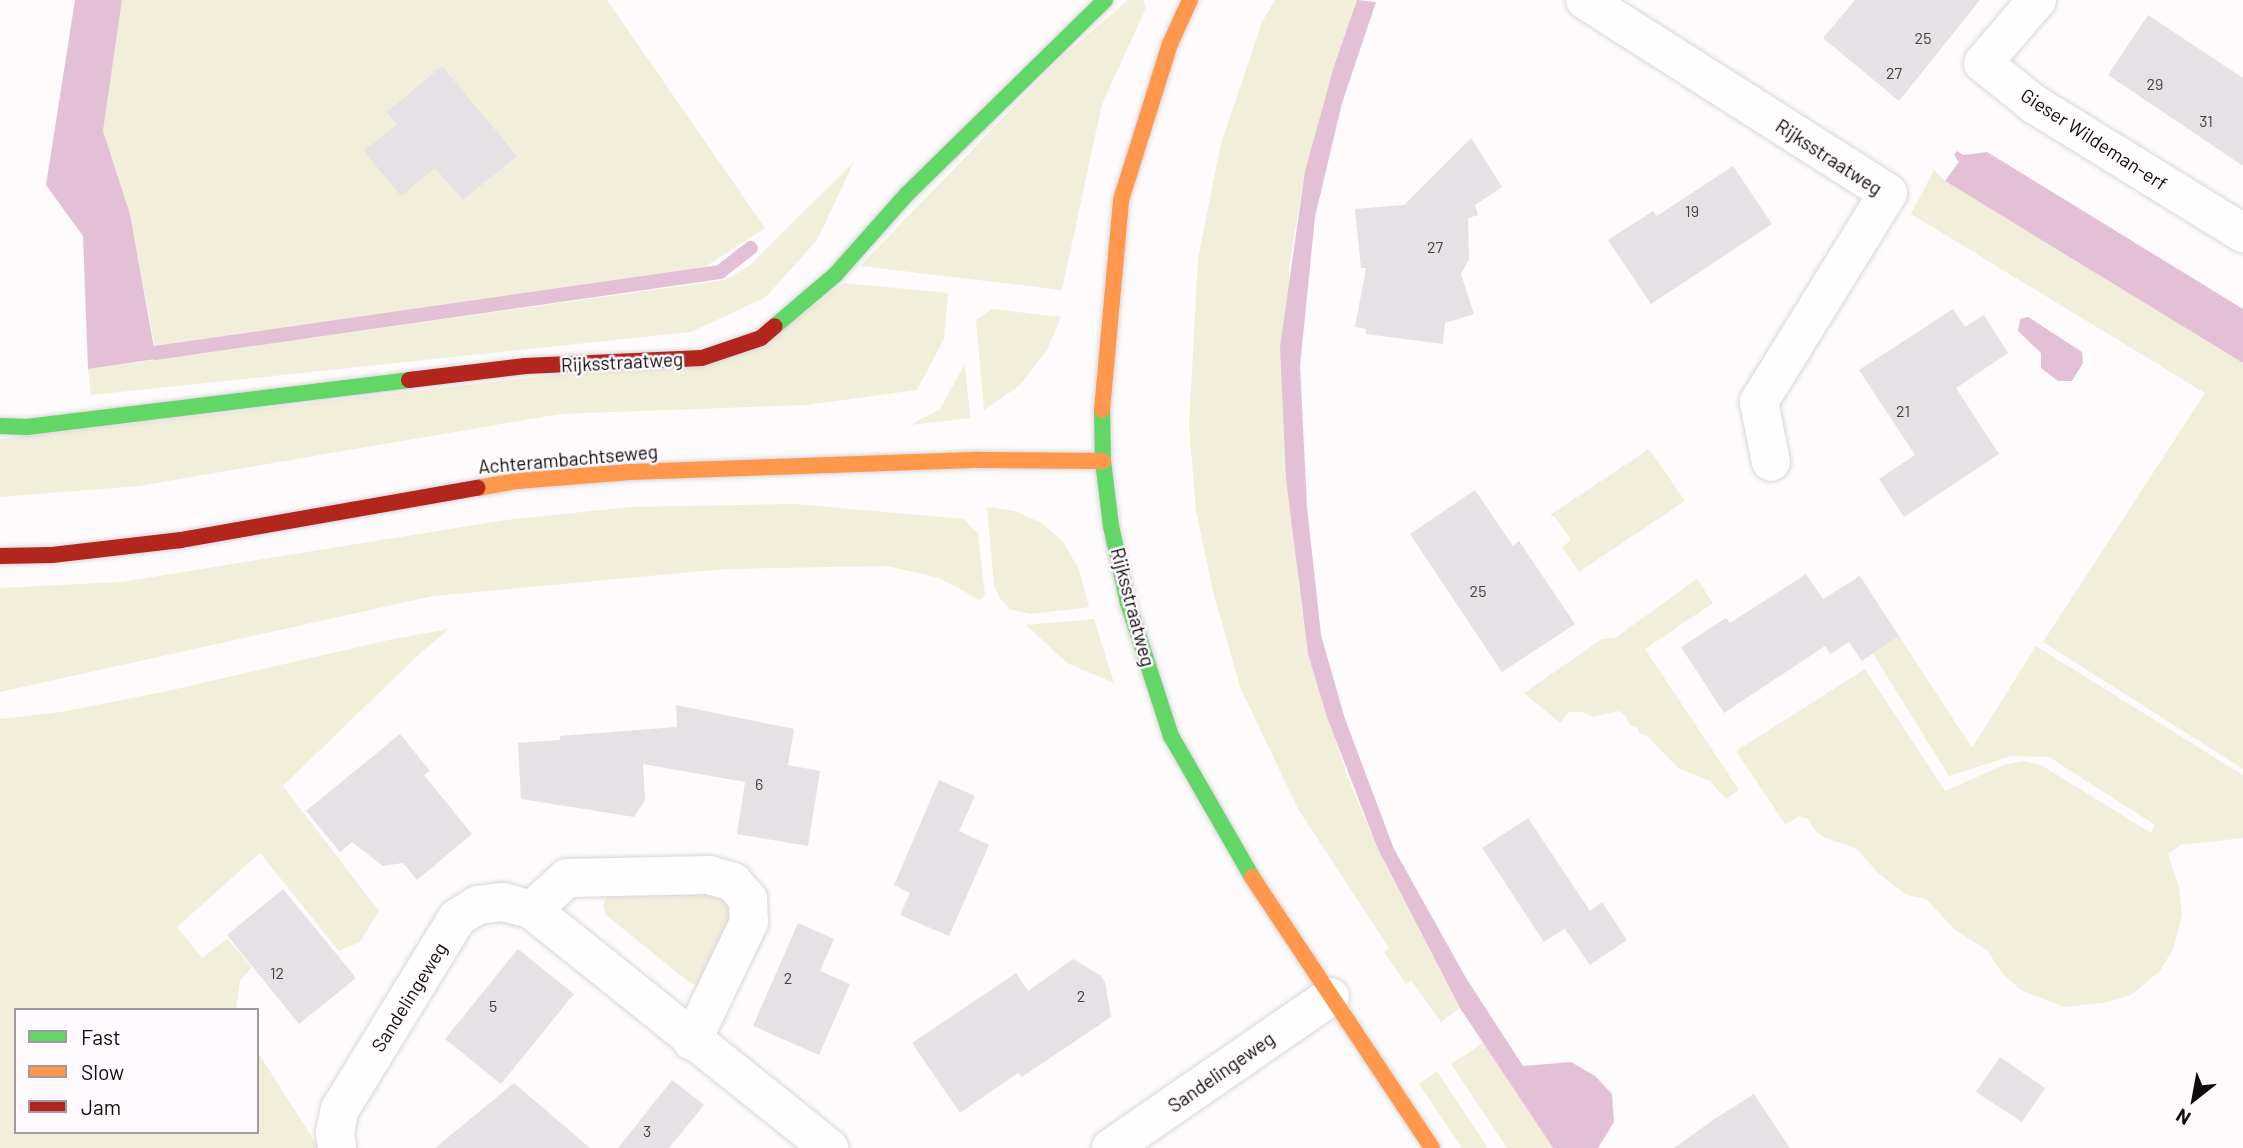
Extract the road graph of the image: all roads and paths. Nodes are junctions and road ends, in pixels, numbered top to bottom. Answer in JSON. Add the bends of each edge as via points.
{"nodes":[{"id":1,"x":1105,"y":0,"type":"edge"},
{"id":2,"x":1190,"y":0,"type":"edge"},
{"id":3,"x":1586,"y":0,"type":"edge"},
{"id":4,"x":2037,"y":0,"type":"edge"},
{"id":5,"x":2243,"y":233,"type":"edge"},
{"id":6,"x":0,"y":426,"type":"edge"},
{"id":7,"x":1103,"y":461,"type":"junction"},
{"id":8,"x":1771,"y":462,"type":"dead end"},
{"id":9,"x":0,"y":556,"type":"edge"},
{"id":10,"x":532,"y":910,"type":"junction"},
{"id":11,"x":1331,"y":997,"type":"junction"},
{"id":12,"x":692,"y":1041,"type":"junction"},
{"id":13,"x":337,"y":1148,"type":"edge"},
{"id":14,"x":829,"y":1148,"type":"edge"},
{"id":15,"x":1111,"y":1148,"type":"edge"},
{"id":16,"x":1432,"y":1148,"type":"edge"}],
"edges":[{"from":1,"to":6,"type":"street","name":"Rijksstraatweg","via":[[907,194],[835,275],[761,338],[702,358],[525,366],[41,425]]},
{"from":2,"to":7,"type":"street","name":"Rijksstraatweg","via":[[1170,44],[1121,200],[1102,395]]},
{"from":3,"to":8,"type":"street","name":"Rijksstraatweg","via":[[1888,193],[1759,402]]},
{"from":4,"to":5,"type":"street","name":"Gieser Wildeman-erf","via":[[1983,63],[2034,104]]},
{"from":7,"to":9,"type":"street","name":"Achterambachtseweg","via":[[979,460],[630,472],[517,481],[181,540],[52,555]]},
{"from":7,"to":11,"type":"street","name":"Rijksstraatweg","via":[[1128,603],[1171,736],[1243,863]]},
{"from":10,"to":12,"type":"street","name":"Sandelingeweg"},
{"from":10,"to":12,"type":"street","via":[[567,878],[709,875],[733,882],[748,899],[749,922]]},
{"from":10,"to":13,"type":"street","name":"Sandelingeweg","via":[[503,902],[478,905],[457,918],[340,1109]]},
{"from":11,"to":15,"type":"street","name":"Sandelingeweg"},
{"from":11,"to":16,"type":"street","name":"Rijksstraatweg"},
{"from":12,"to":14,"type":"street","name":"Sandelingeweg"}]}
